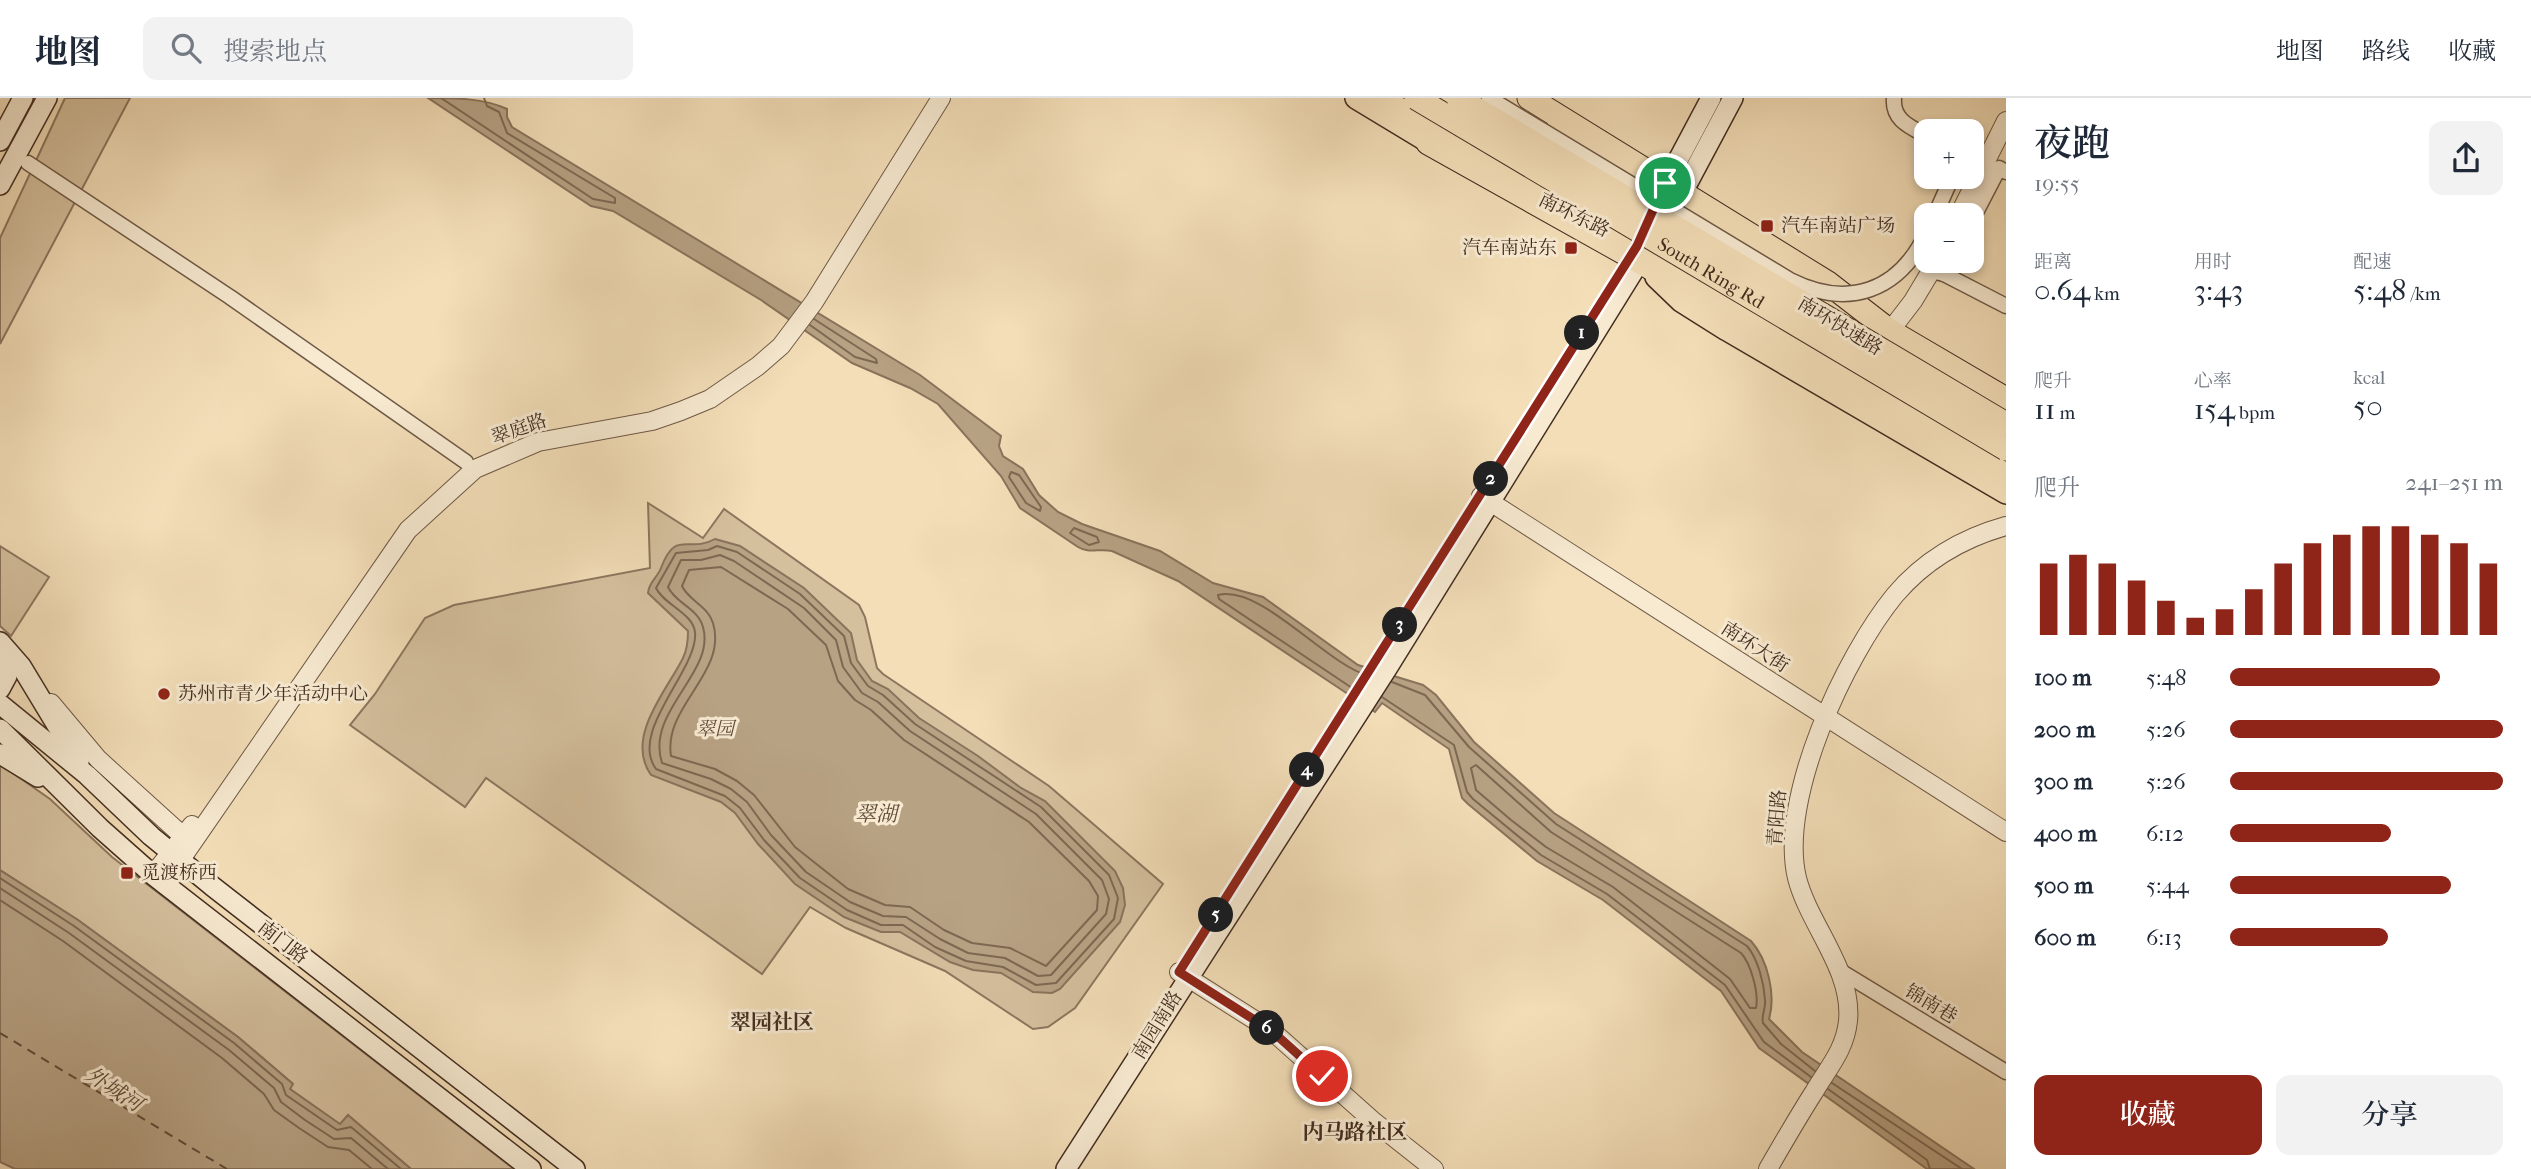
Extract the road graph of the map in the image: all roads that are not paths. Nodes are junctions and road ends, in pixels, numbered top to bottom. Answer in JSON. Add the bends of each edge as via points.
{"nodes":[{"id":1,"x":23,"y":98,"type":"edge"},
{"id":2,"x":47,"y":98,"type":"edge"},
{"id":3,"x":928,"y":98,"type":"edge"},
{"id":4,"x":941,"y":98,"type":"edge"},
{"id":5,"x":1356,"y":98,"type":"edge"},
{"id":6,"x":1379,"y":98,"type":"edge"},
{"id":7,"x":1416,"y":98,"type":"edge"},
{"id":8,"x":1458,"y":98,"type":"edge"},
{"id":9,"x":1489,"y":98,"type":"edge"},
{"id":10,"x":1711,"y":98,"type":"edge"},
{"id":11,"x":1733,"y":98,"type":"edge"},
{"id":12,"x":1894,"y":98,"type":"edge"},
{"id":13,"x":1530,"y":102,"type":"edge"},
{"id":14,"x":2006,"y":121,"type":"edge"},
{"id":15,"x":1914,"y":129,"type":"edge"},
{"id":16,"x":1519,"y":138,"type":"junction"},
{"id":17,"x":0,"y":141,"type":"edge"},
{"id":18,"x":1428,"y":143,"type":"joint"},
{"id":19,"x":28,"y":163,"type":"dead end"},
{"id":20,"x":1502,"y":166,"type":"junction"},
{"id":21,"x":2006,"y":172,"type":"edge"},
{"id":22,"x":0,"y":185,"type":"edge"},
{"id":23,"x":1965,"y":203,"type":"edge"},
{"id":24,"x":1981,"y":203,"type":"edge"},
{"id":25,"x":1664,"y":206,"type":"junction"},
{"id":26,"x":1914,"y":253,"type":"edge"},
{"id":27,"x":1638,"y":254,"type":"junction"},
{"id":28,"x":1936,"y":273,"type":"edge"},
{"id":29,"x":1951,"y":273,"type":"edge"},
{"id":30,"x":809,"y":299,"type":"junction"},
{"id":31,"x":2006,"y":306,"type":"edge"},
{"id":32,"x":789,"y":327,"type":"junction"},
{"id":33,"x":1890,"y":331,"type":"junction"},
{"id":34,"x":2006,"y":393,"type":"edge"},
{"id":35,"x":2006,"y":399,"type":"edge"},
{"id":36,"x":2006,"y":415,"type":"edge"},
{"id":37,"x":2006,"y":424,"type":"edge"},
{"id":38,"x":2006,"y":449,"type":"edge"},
{"id":39,"x":466,"y":462,"type":"junction"},
{"id":40,"x":2006,"y":464,"type":"edge"},
{"id":41,"x":2006,"y":475,"type":"edge"},
{"id":42,"x":2006,"y":494,"type":"edge"},
{"id":43,"x":1486,"y":498,"type":"junction"},
{"id":44,"x":2006,"y":527,"type":"edge"},
{"id":45,"x":0,"y":642,"type":"edge"},
{"id":46,"x":0,"y":659,"type":"edge"},
{"id":47,"x":21,"y":666,"type":"junction"},
{"id":48,"x":0,"y":690,"type":"edge"},
{"id":49,"x":0,"y":704,"type":"edge"},
{"id":50,"x":1827,"y":718,"type":"junction"},
{"id":51,"x":0,"y":729,"type":"edge"},
{"id":52,"x":0,"y":754,"type":"edge"},
{"id":53,"x":87,"y":775,"type":"junction"},
{"id":54,"x":65,"y":793,"type":"junction"},
{"id":55,"x":2006,"y":832,"type":"edge"},
{"id":56,"x":184,"y":837,"type":"junction"},
{"id":57,"x":176,"y":857,"type":"junction"},
{"id":58,"x":159,"y":879,"type":"junction"},
{"id":59,"x":1836,"y":968,"type":"junction"},
{"id":60,"x":1183,"y":975,"type":"junction"},
{"id":61,"x":2006,"y":1072,"type":"edge"},
{"id":62,"x":1063,"y":1163,"type":"edge"},
{"id":63,"x":531,"y":1169,"type":"edge"},
{"id":64,"x":575,"y":1169,"type":"edge"},
{"id":65,"x":1434,"y":1169,"type":"edge"},
{"id":66,"x":1768,"y":1169,"type":"edge"}],
"edges":[{"from":1,"to":17,"type":"main road"},
{"from":2,"to":22,"type":"main road"},
{"from":3,"to":30,"type":"street","name":"翠庭路"},
{"from":4,"to":30,"type":"street","name":"翠庭路"},
{"from":5,"to":18,"type":"main road"},
{"from":6,"to":20,"type":"highway"},
{"from":7,"to":38,"type":"highway","name":"South Ring Rd","bridge":true},
{"from":8,"to":37,"type":"highway","name":"南环快速路","bridge":true},
{"from":9,"to":26,"type":"street","bridge":true,"via":[[1790,280],[1822,293],[1847,295],[1887,281]]},
{"from":10,"to":25,"type":"main road"},
{"from":11,"to":25,"type":"main road"},
{"from":12,"to":15,"type":"street","via":[[1894,110]]},
{"from":13,"to":16,"type":"main road"},
{"from":13,"to":25,"type":"highway"},
{"from":14,"to":23,"type":"street"},
{"from":16,"to":20,"type":"main road"},
{"from":16,"to":25,"type":"main road"},
{"from":18,"to":27,"type":"highway"},
{"from":19,"to":39,"type":"street"},
{"from":20,"to":27,"type":"highway"},
{"from":21,"to":24,"type":"street","via":[[1999,168]]},
{"from":25,"to":27,"type":"main road","name":"南园南路"},
{"from":25,"to":33,"type":"highway","via":[[1828,283]]},
{"from":25,"to":36,"type":"main road"},
{"from":27,"to":40,"type":"main road"},
{"from":27,"to":41,"type":"highway"},
{"from":27,"to":42,"type":"main road","via":[[1681,301]]},
{"from":27,"to":43,"type":"main road","name":"南园南路"},
{"from":28,"to":33,"type":"street"},
{"from":29,"to":31,"type":"street"},
{"from":30,"to":32,"type":"street","name":"翠庭路"},
{"from":32,"to":39,"type":"street","name":"翠庭路","via":[[703,392],[652,411],[526,433]]},
{"from":32,"to":57,"type":"street","name":"翠庭路","via":[[758,366],[710,399],[652,421],[538,442],[475,469],[450,489],[408,530]]},
{"from":33,"to":34,"type":"main road","via":[[1935,350]]},
{"from":33,"to":35,"type":"highway"},
{"from":39,"to":56,"type":"street","name":"翠庭路","via":[[396,529]]},
{"from":43,"to":50,"type":"street","name":"南环大街"},
{"from":43,"to":60,"type":"main road","name":"南园南路"},
{"from":44,"to":50,"type":"street","name":"青阳路","via":[[1950,548],[1895,596],[1852,664]]},
{"from":45,"to":47,"type":"main road"},
{"from":46,"to":48,"type":"main road","via":[[7,676]]},
{"from":47,"to":53,"type":"main road"},
{"from":47,"to":56,"type":"street","via":[[98,758]]},
{"from":49,"to":53,"type":"main road","name":"南门路"},
{"from":50,"to":55,"type":"street","name":"南环大街"},
{"from":50,"to":59,"type":"street","name":"青阳路","via":[[1807,760],[1800,789],[1793,825],[1794,855],[1806,906]]},
{"from":51,"to":54,"type":"main road","name":"南门路"},
{"from":52,"to":54,"type":"main road"},
{"from":53,"to":57,"type":"main road","name":"南门路"},
{"from":54,"to":58,"type":"main road","name":"南门路"},
{"from":56,"to":57,"type":"street","name":"翠庭路"},
{"from":57,"to":58,"type":"street","name":"翠庭路"},
{"from":57,"to":64,"type":"main road","name":"南门路"},
{"from":58,"to":63,"type":"main road","name":"南门路"},
{"from":59,"to":61,"type":"street","name":"锦南巷"},
{"from":59,"to":66,"type":"street","name":"青阳路","via":[[1848,1017],[1840,1053]]},
{"from":60,"to":62,"type":"main road","name":"南园南路"},
{"from":60,"to":65,"type":"street","via":[[1272,1031],[1372,1121]]}]}
